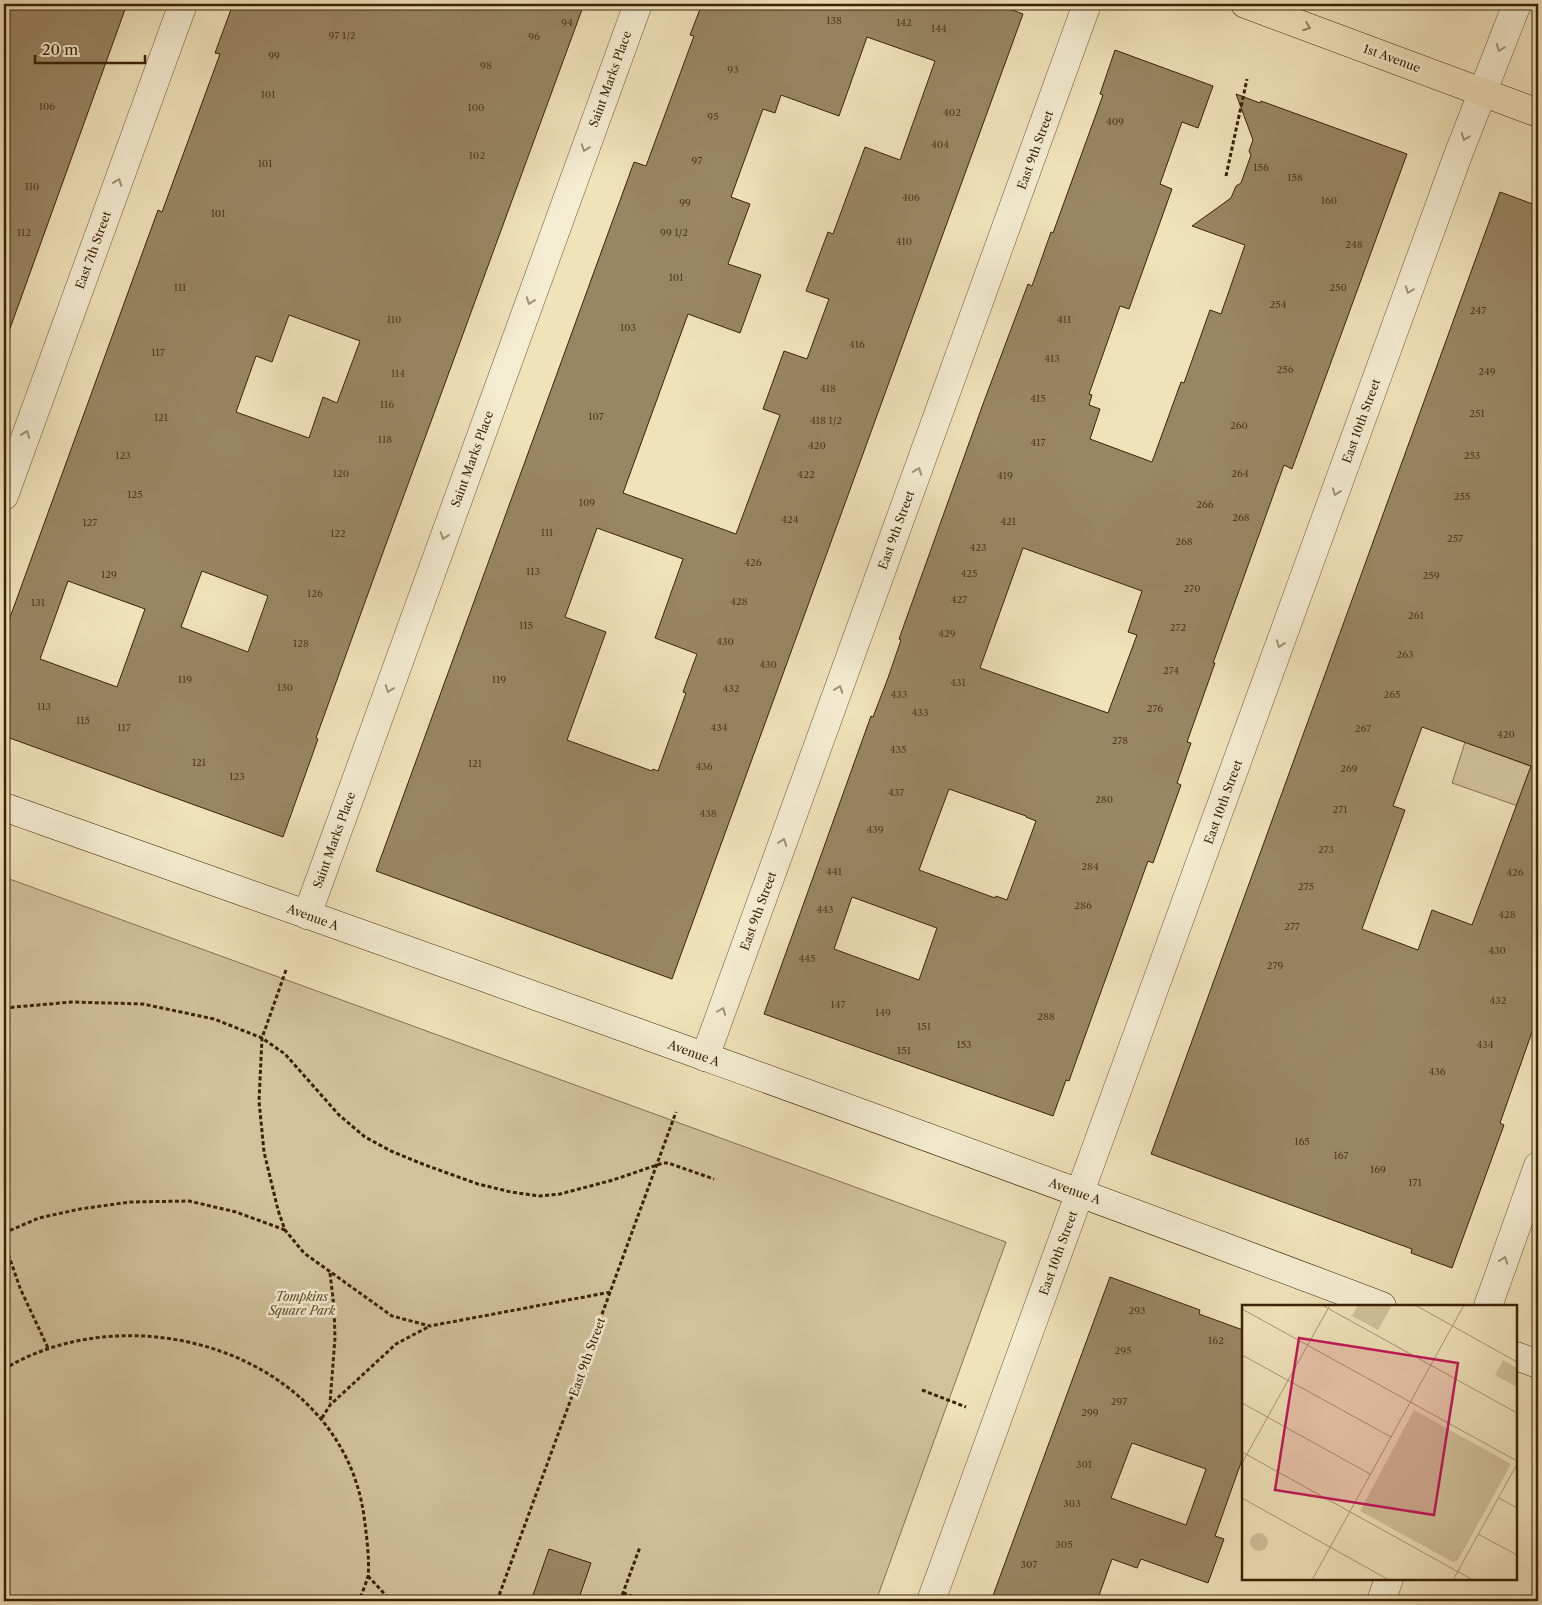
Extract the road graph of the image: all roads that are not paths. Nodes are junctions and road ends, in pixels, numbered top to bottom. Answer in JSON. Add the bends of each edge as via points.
{"nodes":[{"id":1,"x":183,"y":4,"type":"edge"},
{"id":2,"x":638,"y":4,"type":"edge"},
{"id":3,"x":1088,"y":4,"type":"edge"},
{"id":4,"x":1245,"y":4,"type":"edge"},
{"id":5,"x":1517,"y":4,"type":"edge"},
{"id":6,"x":1483,"y":92,"type":"junction"},
{"id":7,"x":1538,"y":113,"type":"edge"},
{"id":8,"x":4,"y":496,"type":"edge"},
{"id":9,"x":4,"y":807,"type":"edge"},
{"id":10,"x":307,"y":915,"type":"junction"},
{"id":11,"x":704,"y":1057,"type":"junction"},
{"id":12,"x":1538,"y":1166,"type":"edge"},
{"id":13,"x":1080,"y":1193,"type":"junction"},
{"id":14,"x":1379,"y":1305,"type":"edge"},
{"id":15,"x":1488,"y":1305,"type":"edge"},
{"id":16,"x":1517,"y":1356,"type":"edge"},
{"id":17,"x":1538,"y":1364,"type":"edge"},
{"id":18,"x":1389,"y":1580,"type":"edge"},
{"id":19,"x":931,"y":1601,"type":"edge"},
{"id":20,"x":1381,"y":1601,"type":"edge"}],
"edges":[{"from":8,"to":1,"type":"street","name":"East 7th Street","one_way":true},
{"from":2,"to":10,"type":"street","name":"Saint Marks Place","one_way":true},
{"from":11,"to":3,"type":"street","name":"East 9th Street","one_way":true},
{"from":4,"to":6,"type":"main road","name":"1st Avenue","one_way":true},
{"from":5,"to":6,"type":"street","name":"East 10th Street","one_way":true},
{"from":6,"to":7,"type":"main road","name":"1st Avenue"},
{"from":6,"to":13,"type":"street","name":"East 10th Street","one_way":true},
{"from":9,"to":10,"type":"street","name":"Avenue A"},
{"from":10,"to":11,"type":"street","name":"Avenue A"},
{"from":11,"to":13,"type":"street","name":"Avenue A"},
{"from":15,"to":12,"type":"street","one_way":true},
{"from":13,"to":14,"type":"street","name":"Avenue A"},
{"from":13,"to":19,"type":"street","name":"East 10th Street"},
{"from":16,"to":17,"type":"street"},
{"from":18,"to":20,"type":"street"}]}
